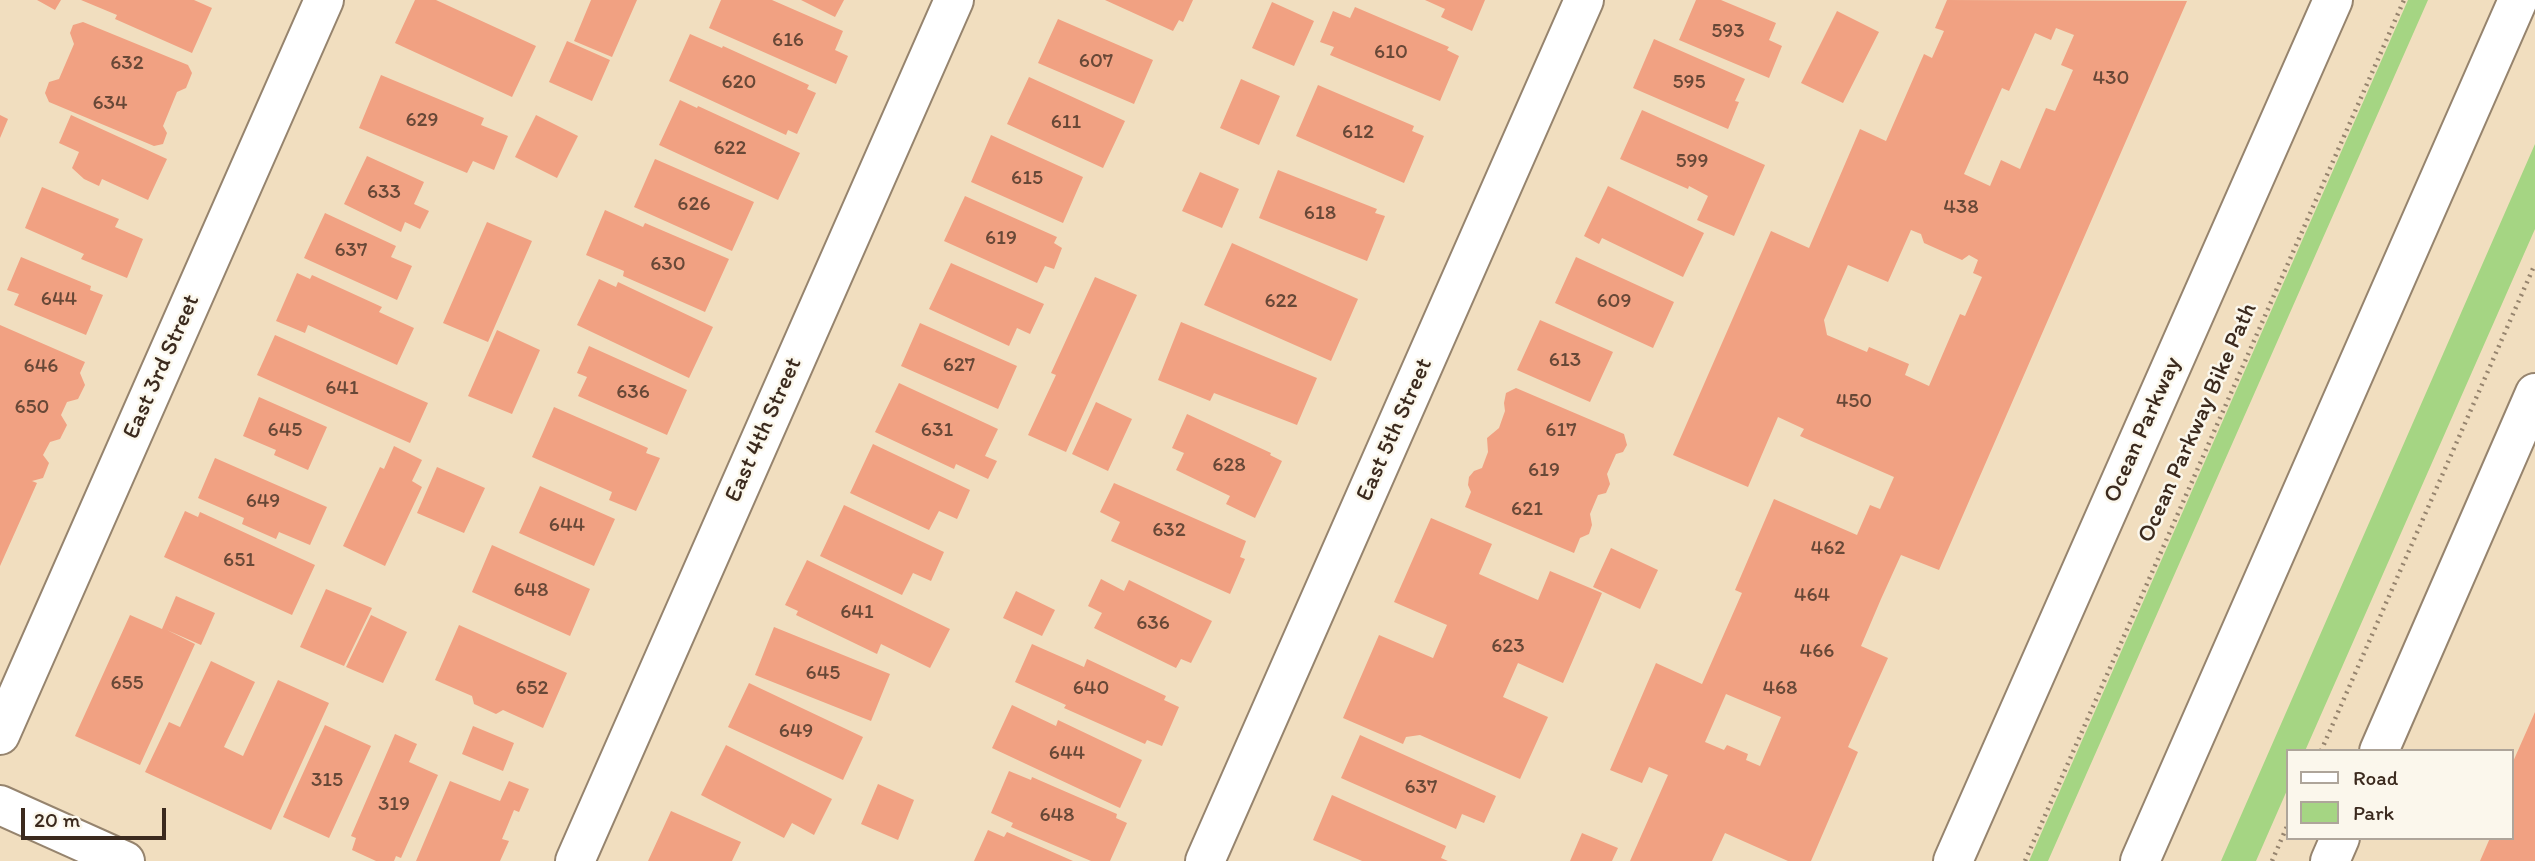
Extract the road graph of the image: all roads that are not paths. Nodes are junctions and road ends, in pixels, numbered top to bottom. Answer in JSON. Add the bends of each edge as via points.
{"nodes":[{"id":1,"x":324,"y":0,"type":"edge"},
{"id":2,"x":954,"y":0,"type":"edge"},
{"id":3,"x":1584,"y":0,"type":"edge"},
{"id":4,"x":2333,"y":0,"type":"edge"},
{"id":5,"x":2518,"y":0,"type":"edge"},
{"id":6,"x":2535,"y":393,"type":"edge"},
{"id":7,"x":0,"y":734,"type":"edge"},
{"id":8,"x":2380,"y":749,"type":"edge"},
{"id":9,"x":0,"y":805,"type":"edge"},
{"id":10,"x":2339,"y":840,"type":"edge"},
{"id":11,"x":125,"y":861,"type":"edge"},
{"id":12,"x":575,"y":861,"type":"edge"},
{"id":13,"x":1205,"y":861,"type":"edge"},
{"id":14,"x":1953,"y":861,"type":"edge"},
{"id":15,"x":2140,"y":861,"type":"edge"},
{"id":16,"x":2330,"y":861,"type":"edge"}],
"edges":[{"from":1,"to":7,"type":"street","name":"East 3rd Street"},
{"from":2,"to":12,"type":"street","name":"East 4th Street"},
{"from":3,"to":13,"type":"street","name":"East 5th Street"},
{"from":4,"to":14,"type":"street","name":"Ocean Parkway"},
{"from":5,"to":15,"type":"street"},
{"from":6,"to":8,"type":"street"},
{"from":9,"to":11,"type":"street"},
{"from":10,"to":16,"type":"street"}]}
